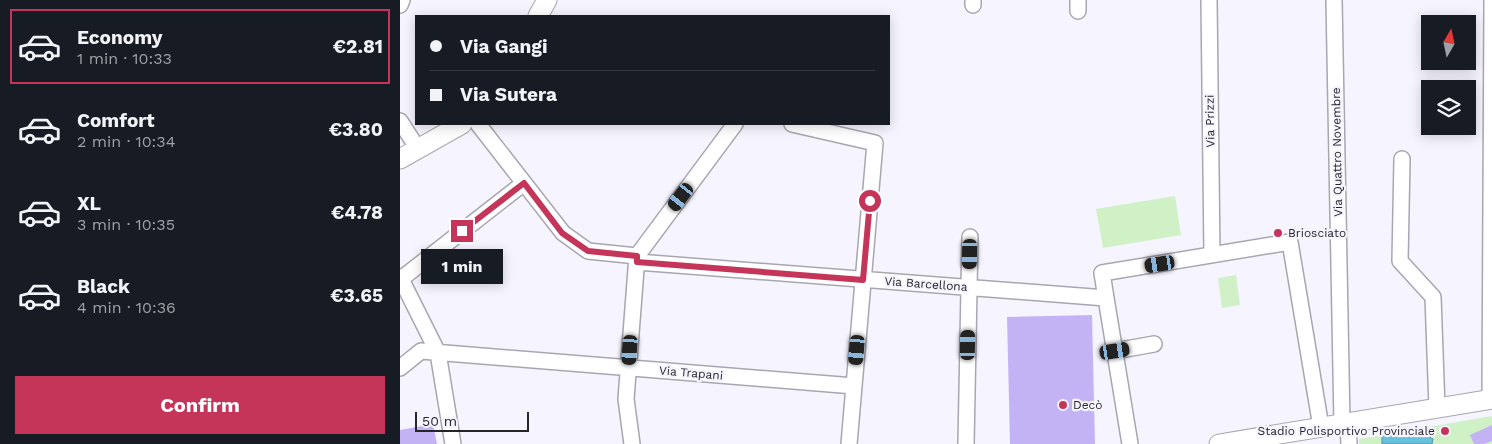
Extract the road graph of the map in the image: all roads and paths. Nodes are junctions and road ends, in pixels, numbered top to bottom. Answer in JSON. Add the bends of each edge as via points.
{"nodes":[{"id":1,"x":402,"y":0,"type":"edge"},
{"id":2,"x":1209,"y":0,"type":"edge"},
{"id":3,"x":1334,"y":0,"type":"edge"},
{"id":4,"x":1492,"y":0,"type":"edge"},
{"id":5,"x":400,"y":5,"type":"edge"},
{"id":6,"x":400,"y":121,"type":"edge"},
{"id":7,"x":460,"y":125,"type":"edge"},
{"id":8,"x":479,"y":125,"type":"edge"},
{"id":9,"x":734,"y":125,"type":"edge"},
{"id":10,"x":796,"y":125,"type":"edge"},
{"id":11,"x":418,"y":149,"type":"junction"},
{"id":12,"x":400,"y":159,"type":"edge"},
{"id":13,"x":1402,"y":159,"type":"dead end"},
{"id":14,"x":524,"y":183,"type":"junction"},
{"id":15,"x":970,"y":237,"type":"dead end"},
{"id":16,"x":1212,"y":248,"type":"junction"},
{"id":17,"x":637,"y":259,"type":"junction"},
{"id":18,"x":400,"y":278,"type":"edge"},
{"id":19,"x":863,"y":280,"type":"junction"},
{"id":20,"x":970,"y":288,"type":"junction"},
{"id":21,"x":1101,"y":298,"type":"junction"},
{"id":22,"x":1154,"y":344,"type":"dead end"},
{"id":23,"x":1115,"y":351,"type":"junction"},
{"id":24,"x":438,"y":353,"type":"junction"},
{"id":25,"x":400,"y":368,"type":"edge"},
{"id":26,"x":628,"y":368,"type":"junction"},
{"id":27,"x":854,"y":386,"type":"junction"},
{"id":28,"x":1491,"y":399,"type":"edge"},
{"id":29,"x":1437,"y":408,"type":"junction"},
{"id":30,"x":1345,"y":423,"type":"junction"},
{"id":31,"x":1321,"y":427,"type":"junction"},
{"id":32,"x":453,"y":444,"type":"edge"},
{"id":33,"x":632,"y":444,"type":"edge"},
{"id":34,"x":849,"y":444,"type":"edge"},
{"id":35,"x":966,"y":444,"type":"edge"},
{"id":36,"x":1130,"y":444,"type":"edge"},
{"id":37,"x":1219,"y":444,"type":"edge"},
{"id":38,"x":1348,"y":444,"type":"edge"}],
"edges":[{"from":1,"to":5,"type":"street"},
{"from":2,"to":16,"type":"street","name":"Via Prizzi"},
{"from":3,"to":30,"type":"street","name":"Via Quattro Novembre"},
{"from":4,"to":28,"type":"street"},
{"from":6,"to":11,"type":"street"},
{"from":7,"to":11,"type":"street"},
{"from":8,"to":14,"type":"street","name":"Via Barcellona"},
{"from":9,"to":17,"type":"street"},
{"from":10,"to":19,"type":"street","via":[[875,143]]},
{"from":11,"to":12,"type":"street"},
{"from":13,"to":29,"type":"street","via":[[1400,260],[1433,297]]},
{"from":14,"to":17,"type":"street","name":"Via Barcellona","via":[[562,233],[588,251]]},
{"from":14,"to":18,"type":"street"},
{"from":15,"to":20,"type":"street"},
{"from":16,"to":21,"type":"street","via":[[1102,273]]},
{"from":16,"to":31,"type":"street","via":[[1262,247],[1290,242]]},
{"from":17,"to":19,"type":"street","name":"Via Barcellona"},
{"from":17,"to":26,"type":"street"},
{"from":18,"to":24,"type":"street"},
{"from":19,"to":20,"type":"street","name":"Via Barcellona"},
{"from":19,"to":27,"type":"street"},
{"from":20,"to":21,"type":"street","name":"Via Barcellona"},
{"from":20,"to":35,"type":"street"},
{"from":21,"to":23,"type":"street"},
{"from":22,"to":23,"type":"street"},
{"from":23,"to":36,"type":"street"},
{"from":24,"to":25,"type":"street","name":"Via Trapani","via":[[421,351]]},
{"from":24,"to":26,"type":"street","name":"Via Trapani"},
{"from":24,"to":32,"type":"street"},
{"from":26,"to":27,"type":"street","name":"Via Trapani"},
{"from":26,"to":33,"type":"street","via":[[626,399]]},
{"from":27,"to":34,"type":"street"},
{"from":28,"to":29,"type":"street"},
{"from":29,"to":30,"type":"street"},
{"from":30,"to":31,"type":"street"},
{"from":30,"to":38,"type":"street","name":"Via Quattro Novembre"},
{"from":31,"to":37,"type":"street"}]}
